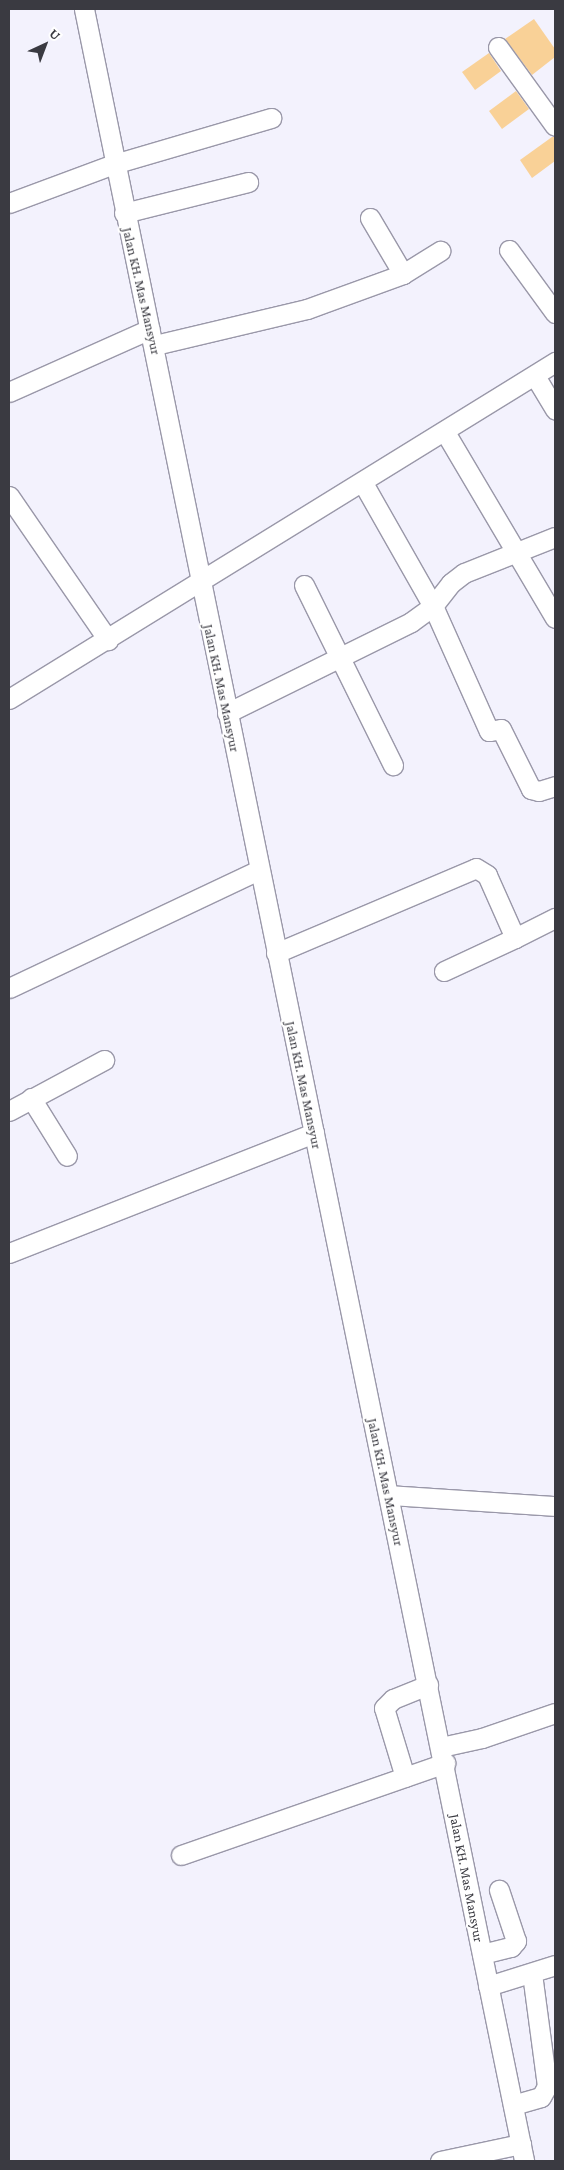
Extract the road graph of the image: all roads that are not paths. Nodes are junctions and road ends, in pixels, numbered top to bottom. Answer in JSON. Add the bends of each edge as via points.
{"nodes":[{"id":1,"x":84,"y":9,"type":"edge"},
{"id":2,"x":498,"y":47,"type":"dead end"},
{"id":3,"x":271,"y":118,"type":"dead end"},
{"id":4,"x":555,"y":126,"type":"edge"},
{"id":5,"x":114,"y":164,"type":"junction"},
{"id":6,"x":248,"y":182,"type":"dead end"},
{"id":7,"x":9,"y":203,"type":"edge"},
{"id":8,"x":124,"y":213,"type":"junction"},
{"id":9,"x":370,"y":218,"type":"dead end"},
{"id":10,"x":509,"y":250,"type":"dead end"},
{"id":11,"x":440,"y":251,"type":"dead end"},
{"id":12,"x":403,"y":274,"type":"junction"},
{"id":13,"x":555,"y":313,"type":"edge"},
{"id":14,"x":152,"y":337,"type":"junction"},
{"id":15,"x":555,"y":362,"type":"edge"},
{"id":16,"x":534,"y":376,"type":"junction"},
{"id":17,"x":9,"y":392,"type":"edge"},
{"id":18,"x":555,"y":409,"type":"edge"},
{"id":19,"x":445,"y":432,"type":"junction"},
{"id":20,"x":363,"y":483,"type":"junction"},
{"id":21,"x":9,"y":496,"type":"edge"},
{"id":22,"x":555,"y":537,"type":"edge"},
{"id":23,"x":516,"y":554,"type":"junction"},
{"id":24,"x":199,"y":584,"type":"junction"},
{"id":25,"x":304,"y":585,"type":"dead end"},
{"id":26,"x":433,"y":606,"type":"junction"},
{"id":27,"x":555,"y":618,"type":"edge"},
{"id":28,"x":108,"y":640,"type":"junction"},
{"id":29,"x":340,"y":659,"type":"junction"},
{"id":30,"x":9,"y":700,"type":"edge"},
{"id":31,"x":227,"y":713,"type":"junction"},
{"id":32,"x":393,"y":765,"type":"dead end"},
{"id":33,"x":555,"y":786,"type":"edge"},
{"id":34,"x":259,"y":870,"type":"junction"},
{"id":35,"x":555,"y":918,"type":"edge"},
{"id":36,"x":515,"y":938,"type":"junction"},
{"id":37,"x":276,"y":953,"type":"junction"},
{"id":38,"x":444,"y":972,"type":"dead end"},
{"id":39,"x":9,"y":988,"type":"edge"},
{"id":40,"x":104,"y":1060,"type":"dead end"},
{"id":41,"x":31,"y":1098,"type":"junction"},
{"id":42,"x":9,"y":1111,"type":"edge"},
{"id":43,"x":314,"y":1133,"type":"junction"},
{"id":44,"x":67,"y":1156,"type":"dead end"},
{"id":45,"x":9,"y":1253,"type":"edge"},
{"id":46,"x":389,"y":1495,"type":"junction"},
{"id":47,"x":555,"y":1506,"type":"edge"},
{"id":48,"x":428,"y":1685,"type":"junction"},
{"id":49,"x":555,"y":1713,"type":"edge"},
{"id":50,"x":443,"y":1755,"type":"junction"},
{"id":51,"x":405,"y":1777,"type":"junction"},
{"id":52,"x":180,"y":1855,"type":"dead end"},
{"id":53,"x":499,"y":1890,"type":"dead end"},
{"id":54,"x":482,"y":1954,"type":"junction"},
{"id":55,"x":555,"y":1965,"type":"edge"},
{"id":56,"x":532,"y":1974,"type":"junction"},
{"id":57,"x":488,"y":1986,"type":"junction"},
{"id":58,"x":514,"y":2105,"type":"junction"},
{"id":59,"x":523,"y":2152,"type":"edge"},
{"id":60,"x":493,"y":2156,"type":"edge"},
{"id":61,"x":440,"y":2161,"type":"edge"}],
"edges":[{"from":1,"to":5,"type":"street","name":"Jalan KH. Mas Mansyur"},
{"from":2,"to":4,"type":"street"},
{"from":3,"to":5,"type":"street"},
{"from":5,"to":7,"type":"street"},
{"from":5,"to":8,"type":"street","name":"Jalan KH. Mas Mansyur"},
{"from":6,"to":8,"type":"street"},
{"from":8,"to":14,"type":"street","name":"Jalan KH. Mas Mansyur"},
{"from":9,"to":12,"type":"street"},
{"from":10,"to":13,"type":"street"},
{"from":11,"to":12,"type":"street"},
{"from":12,"to":14,"type":"street","via":[[292,314]]},
{"from":14,"to":17,"type":"street"},
{"from":14,"to":24,"type":"street","name":"Jalan KH. Mas Mansyur"},
{"from":15,"to":16,"type":"street"},
{"from":16,"to":18,"type":"street"},
{"from":16,"to":19,"type":"street"},
{"from":19,"to":20,"type":"street"},
{"from":19,"to":23,"type":"street"},
{"from":20,"to":24,"type":"street"},
{"from":20,"to":26,"type":"street"},
{"from":21,"to":28,"type":"street"},
{"from":22,"to":23,"type":"street"},
{"from":23,"to":26,"type":"street","via":[[457,577]]},
{"from":23,"to":27,"type":"street"},
{"from":24,"to":28,"type":"street"},
{"from":24,"to":31,"type":"street","name":"Jalan KH. Mas Mansyur"},
{"from":25,"to":29,"type":"street"},
{"from":26,"to":29,"type":"street","via":[[411,622]]},
{"from":26,"to":33,"type":"street","via":[[489,731],[501,729],[531,789],[539,791]]},
{"from":28,"to":30,"type":"street"},
{"from":29,"to":31,"type":"street"},
{"from":29,"to":32,"type":"street"},
{"from":31,"to":34,"type":"street","name":"Jalan KH. Mas Mansyur"},
{"from":34,"to":37,"type":"street","name":"Jalan KH. Mas Mansyur"},
{"from":34,"to":39,"type":"street"},
{"from":35,"to":36,"type":"street"},
{"from":36,"to":37,"type":"street","via":[[487,875],[476,868]]},
{"from":36,"to":38,"type":"street"},
{"from":37,"to":43,"type":"street","name":"Jalan KH. Mas Mansyur"},
{"from":40,"to":41,"type":"street"},
{"from":41,"to":42,"type":"street"},
{"from":41,"to":44,"type":"street"},
{"from":43,"to":45,"type":"street"},
{"from":43,"to":46,"type":"street","name":"Jalan KH. Mas Mansyur"},
{"from":46,"to":47,"type":"street"},
{"from":46,"to":48,"type":"street","name":"Jalan KH. Mas Mansyur"},
{"from":48,"to":50,"type":"street","name":"Jalan KH. Mas Mansyur"},
{"from":48,"to":51,"type":"street","via":[[393,1699],[384,1709]]},
{"from":49,"to":50,"type":"street"},
{"from":50,"to":51,"type":"street"},
{"from":50,"to":54,"type":"street","name":"Jalan KH. Mas Mansyur"},
{"from":51,"to":52,"type":"street"},
{"from":53,"to":54,"type":"street","via":[[516,1941],[511,1947]]},
{"from":54,"to":57,"type":"street","name":"Jalan KH. Mas Mansyur"},
{"from":55,"to":56,"type":"street"},
{"from":56,"to":57,"type":"street"},
{"from":56,"to":58,"type":"street","via":[[547,2086],[541,2097]]},
{"from":57,"to":58,"type":"street","name":"Jalan KH. Mas Mansyur"},
{"from":58,"to":59,"type":"street","name":"Jalan KH. Mas Mansyur"},
{"from":59,"to":60,"type":"street"},
{"from":60,"to":61,"type":"street"}]}
